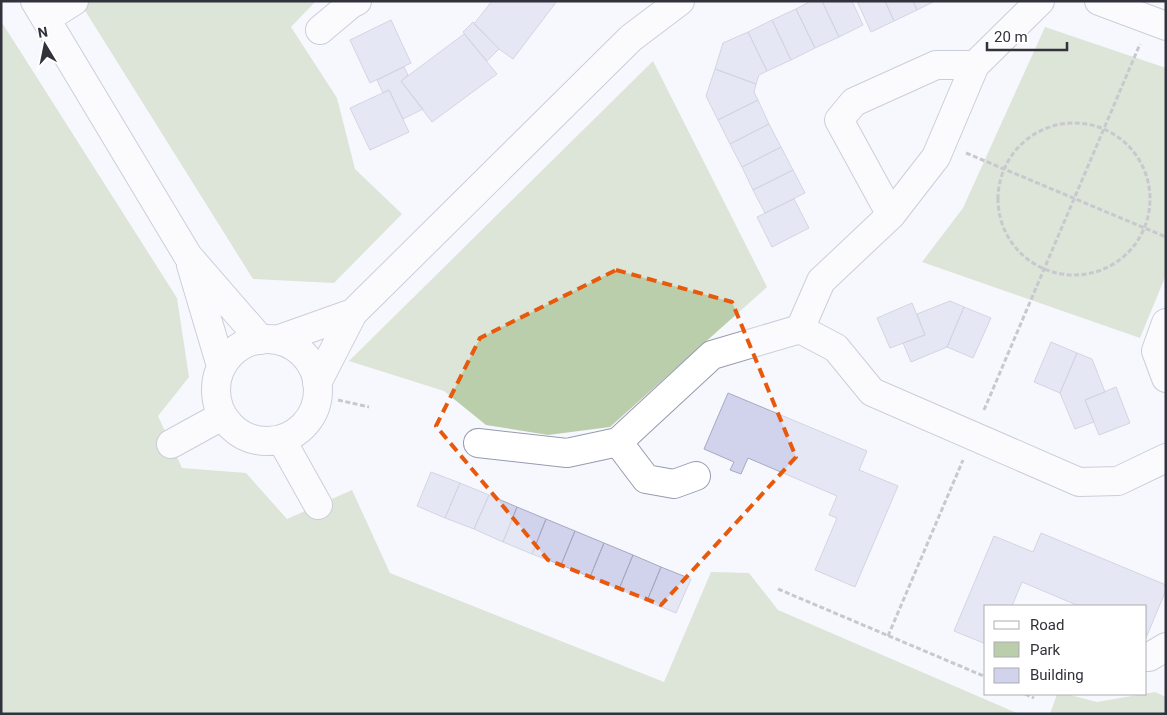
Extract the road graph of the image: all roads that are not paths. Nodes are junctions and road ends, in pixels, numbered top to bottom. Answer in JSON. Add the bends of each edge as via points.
{"nodes":[{"id":1,"x":74,"y":1,"type":"edge"},
{"id":2,"x":357,"y":1,"type":"edge"},
{"id":3,"x":680,"y":1,"type":"edge"},
{"id":4,"x":1040,"y":1,"type":"edge"},
{"id":5,"x":1099,"y":1,"type":"edge"},
{"id":6,"x":40,"y":10,"type":"edge"},
{"id":7,"x":1158,"y":23,"type":"edge"},
{"id":8,"x":320,"y":30,"type":"dead end"},
{"id":9,"x":974,"y":65,"type":"junction"},
{"id":10,"x":891,"y":216,"type":"junction"},
{"id":11,"x":188,"y":256,"type":"junction"},
{"id":12,"x":353,"y":313,"type":"junction"},
{"id":13,"x":1166,"y":323,"type":"edge"},
{"id":14,"x":800,"y":328,"type":"junction"},
{"id":15,"x":269,"y":340,"type":"junction"},
{"id":16,"x":222,"y":366,"type":"junction"},
{"id":17,"x":1166,"y":378,"type":"edge"},
{"id":18,"x":317,"y":389,"type":"junction"},
{"id":19,"x":222,"y":416,"type":"junction"},
{"id":20,"x":281,"y":440,"type":"junction"},
{"id":21,"x":618,"y":442,"type":"junction"},
{"id":22,"x":478,"y":443,"type":"dead end"},
{"id":23,"x":171,"y":444,"type":"dead end"},
{"id":24,"x":1166,"y":458,"type":"edge"},
{"id":25,"x":696,"y":476,"type":"dead end"},
{"id":26,"x":318,"y":505,"type":"dead end"},
{"id":27,"x":1166,"y":647,"type":"edge"},
{"id":28,"x":1147,"y":657,"type":"edge"}],
"edges":[{"from":1,"to":6,"type":"street"},
{"from":2,"to":8,"type":"street"},
{"from":3,"to":12,"type":"street","via":[[631,38]]},
{"from":4,"to":9,"type":"street"},
{"from":5,"to":7,"type":"street"},
{"from":6,"to":11,"type":"street"},
{"from":9,"to":10,"type":"street","via":[[936,158]]},
{"from":9,"to":10,"type":"street","via":[[936,65],[854,102],[839,120]]},
{"from":10,"to":14,"type":"street","via":[[820,281]]},
{"from":11,"to":15,"type":"street"},
{"from":11,"to":16,"type":"street"},
{"from":12,"to":15,"type":"street"},
{"from":12,"to":18,"type":"street"},
{"from":13,"to":17,"type":"street","via":[[1156,351]]},
{"from":14,"to":21,"type":"street","via":[[712,355]]},
{"from":14,"to":24,"type":"street","via":[[836,348],[872,392],[1079,482],[1118,480]]},
{"from":15,"to":16,"type":"street","via":[[246,344],[232,352]]},
{"from":15,"to":18,"type":"street","via":[[292,346],[304,356],[314,370]]},
{"from":16,"to":19,"type":"street","via":[[216,382],[216,400]]},
{"from":18,"to":20,"type":"street","via":[[316,404],[308,419],[296,432]]},
{"from":19,"to":20,"type":"street","via":[[247,438]]},
{"from":19,"to":23,"type":"street"},
{"from":20,"to":26,"type":"street"},
{"from":21,"to":22,"type":"street","via":[[567,453]]},
{"from":21,"to":25,"type":"street","via":[[646,479],[674,484]]},
{"from":27,"to":28,"type":"street"}]}
